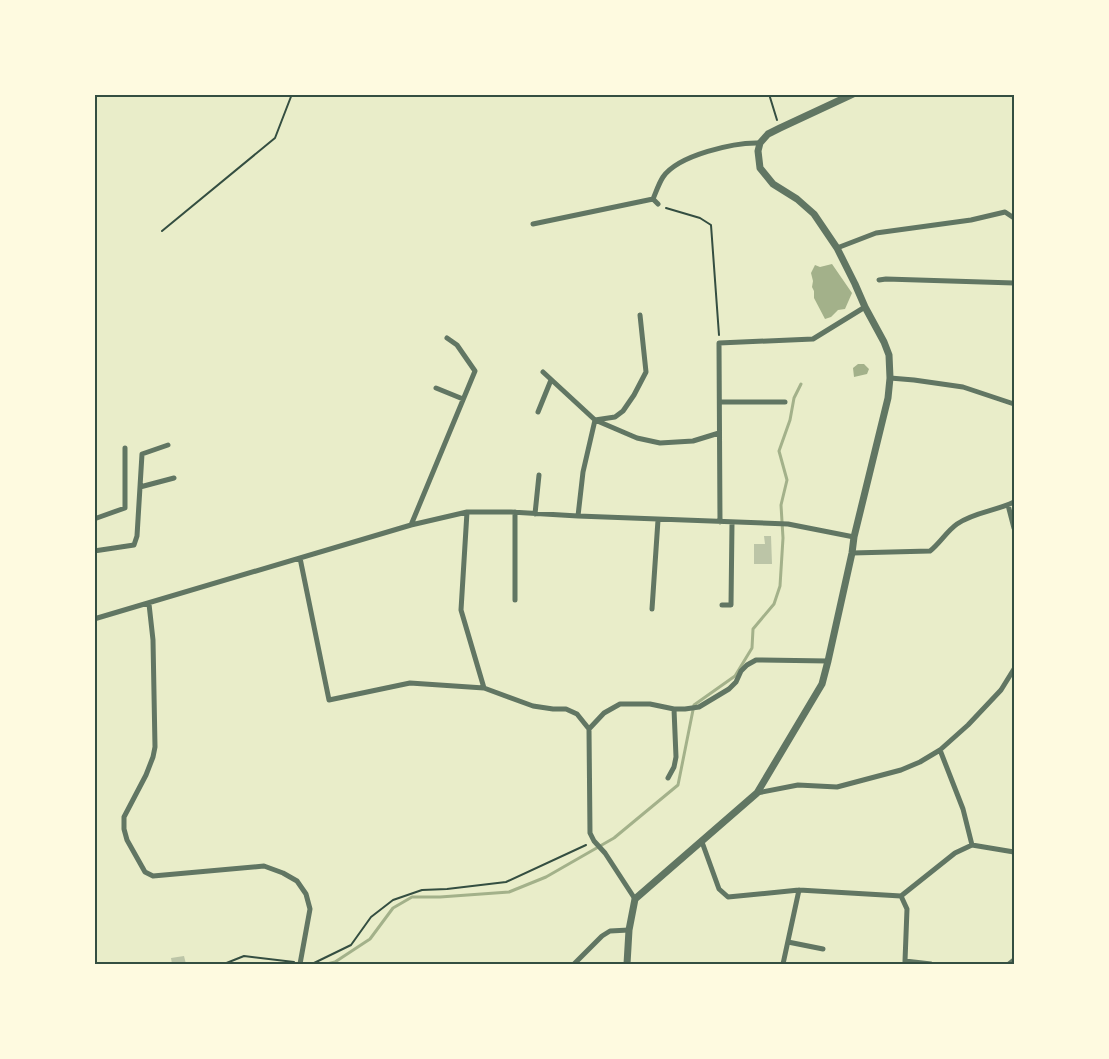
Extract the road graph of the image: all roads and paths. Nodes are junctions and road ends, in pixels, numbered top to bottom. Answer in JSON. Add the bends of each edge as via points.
{"nodes":[{"id":1,"x":292,"y":94,"type":"edge"},
{"id":2,"x":769,"y":94,"type":"edge"},
{"id":3,"x":853,"y":94,"type":"edge"},
{"id":4,"x":780,"y":128,"type":"junction"},
{"id":5,"x":760,"y":143,"type":"junction"},
{"id":6,"x":656,"y":201,"type":"junction"},
{"id":7,"x":1014,"y":218,"type":"edge"},
{"id":8,"x":533,"y":224,"type":"dead end"},
{"id":9,"x":162,"y":231,"type":"dead end"},
{"id":10,"x":837,"y":248,"type":"junction"},
{"id":11,"x":879,"y":280,"type":"dead end"},
{"id":12,"x":1014,"y":283,"type":"edge"},
{"id":13,"x":865,"y":307,"type":"junction"},
{"id":14,"x":640,"y":315,"type":"dead end"},
{"id":15,"x":447,"y":338,"type":"dead end"},
{"id":16,"x":719,"y":343,"type":"junction"},
{"id":17,"x":543,"y":372,"type":"dead end"},
{"id":18,"x":890,"y":378,"type":"junction"},
{"id":19,"x":551,"y":380,"type":"junction"},
{"id":20,"x":436,"y":388,"type":"dead end"},
{"id":21,"x":463,"y":399,"type":"junction"},
{"id":22,"x":720,"y":402,"type":"junction"},
{"id":23,"x":785,"y":402,"type":"dead end"},
{"id":24,"x":1014,"y":404,"type":"edge"},
{"id":25,"x":538,"y":412,"type":"dead end"},
{"id":26,"x":595,"y":420,"type":"junction"},
{"id":27,"x":719,"y":433,"type":"junction"},
{"id":28,"x":168,"y":445,"type":"dead end"},
{"id":29,"x":125,"y":448,"type":"dead end"},
{"id":30,"x":539,"y":475,"type":"dead end"},
{"id":31,"x":174,"y":478,"type":"dead end"},
{"id":32,"x":140,"y":487,"type":"junction"},
{"id":33,"x":1014,"y":502,"type":"edge"},
{"id":34,"x":1008,"y":505,"type":"junction"},
{"id":35,"x":467,"y":512,"type":"junction"},
{"id":36,"x":516,"y":512,"type":"junction"},
{"id":37,"x":535,"y":514,"type":"junction"},
{"id":38,"x":578,"y":516,"type":"junction"},
{"id":39,"x":94,"y":519,"type":"edge"},
{"id":40,"x":658,"y":520,"type":"junction"},
{"id":41,"x":720,"y":522,"type":"junction"},
{"id":42,"x":732,"y":523,"type":"junction"},
{"id":43,"x":411,"y":525,"type":"junction"},
{"id":44,"x":1014,"y":528,"type":"edge"},
{"id":45,"x":854,"y":537,"type":"junction"},
{"id":46,"x":94,"y":551,"type":"edge"},
{"id":47,"x":852,"y":553,"type":"junction"},
{"id":48,"x":300,"y":558,"type":"junction"},
{"id":49,"x":515,"y":600,"type":"dead end"},
{"id":50,"x":149,"y":604,"type":"junction"},
{"id":51,"x":722,"y":605,"type":"dead end"},
{"id":52,"x":652,"y":609,"type":"dead end"},
{"id":53,"x":94,"y":619,"type":"edge"},
{"id":54,"x":828,"y":661,"type":"junction"},
{"id":55,"x":1014,"y":669,"type":"edge"},
{"id":56,"x":484,"y":688,"type":"junction"},
{"id":57,"x":674,"y":709,"type":"junction"},
{"id":58,"x":589,"y":729,"type":"junction"},
{"id":59,"x":940,"y":750,"type":"junction"},
{"id":60,"x":668,"y":778,"type":"dead end"},
{"id":61,"x":757,"y":794,"type":"junction"},
{"id":62,"x":702,"y":842,"type":"junction"},
{"id":63,"x":596,"y":843,"type":"junction"},
{"id":64,"x":972,"y":845,"type":"junction"},
{"id":65,"x":1014,"y":852,"type":"edge"},
{"id":66,"x":800,"y":890,"type":"junction"},
{"id":67,"x":901,"y":896,"type":"junction"},
{"id":68,"x":635,"y":899,"type":"junction"},
{"id":69,"x":629,"y":930,"type":"junction"},
{"id":70,"x":788,"y":942,"type":"junction"},
{"id":71,"x":823,"y":949,"type":"dead end"},
{"id":72,"x":1014,"y":960,"type":"edge"},
{"id":73,"x":905,"y":963,"type":"edge"},
{"id":74,"x":224,"y":964,"type":"edge"},
{"id":75,"x":301,"y":964,"type":"edge"},
{"id":76,"x":574,"y":964,"type":"edge"},
{"id":77,"x":627,"y":964,"type":"edge"},
{"id":78,"x":783,"y":964,"type":"edge"},
{"id":79,"x":931,"y":964,"type":"edge"},
{"id":80,"x":1009,"y":964,"type":"edge"}],
"edges":[{"from":1,"to":9,"type":"path","via":[[275,138]]},
{"from":2,"to":4,"type":"path"},
{"from":3,"to":4,"type":"street"},
{"from":4,"to":5,"type":"street"},
{"from":5,"to":6,"type":"street","via":[[730,146],[676,165],[663,176]]},
{"from":5,"to":10,"type":"street","via":[[760,168],[773,184],[814,214]]},
{"from":6,"to":8,"type":"street"},
{"from":6,"to":16,"type":"path","via":[[711,225]]},
{"from":7,"to":10,"type":"street","via":[[1005,212],[876,233]]},
{"from":10,"to":13,"type":"street"},
{"from":11,"to":12,"type":"street"},
{"from":13,"to":16,"type":"street","via":[[813,339]]},
{"from":13,"to":18,"type":"street","via":[[884,342]]},
{"from":14,"to":26,"type":"street","via":[[646,372],[623,411],[615,417]]},
{"from":15,"to":21,"type":"street","via":[[457,345],[475,371]]},
{"from":16,"to":22,"type":"street"},
{"from":17,"to":19,"type":"street"},
{"from":18,"to":24,"type":"street","via":[[963,387]]},
{"from":18,"to":45,"type":"street"},
{"from":19,"to":25,"type":"street"},
{"from":19,"to":26,"type":"street"},
{"from":20,"to":21,"type":"street"},
{"from":21,"to":43,"type":"street"},
{"from":22,"to":23,"type":"street"},
{"from":22,"to":27,"type":"street"},
{"from":26,"to":27,"type":"street","via":[[660,443],[693,441]]},
{"from":26,"to":38,"type":"street"},
{"from":27,"to":41,"type":"street"},
{"from":28,"to":32,"type":"street","via":[[142,454]]},
{"from":29,"to":39,"type":"street","via":[[125,508]]},
{"from":30,"to":37,"type":"street"},
{"from":31,"to":32,"type":"street"},
{"from":32,"to":46,"type":"street","via":[[134,545]]},
{"from":33,"to":34,"type":"street"},
{"from":34,"to":44,"type":"street"},
{"from":34,"to":47,"type":"street","via":[[955,525],[930,551]]},
{"from":35,"to":36,"type":"street"},
{"from":35,"to":43,"type":"street"},
{"from":35,"to":56,"type":"street","via":[[461,610]]},
{"from":36,"to":37,"type":"street"},
{"from":36,"to":49,"type":"street"},
{"from":37,"to":38,"type":"street"},
{"from":38,"to":40,"type":"street"},
{"from":40,"to":41,"type":"street"},
{"from":40,"to":52,"type":"street"},
{"from":41,"to":42,"type":"street"},
{"from":42,"to":45,"type":"street","via":[[788,524]]},
{"from":42,"to":51,"type":"street","via":[[731,605]]},
{"from":43,"to":48,"type":"street"},
{"from":45,"to":47,"type":"street"},
{"from":47,"to":54,"type":"street"},
{"from":48,"to":50,"type":"street"},
{"from":48,"to":56,"type":"street","via":[[329,700],[410,683]]},
{"from":50,"to":53,"type":"street"},
{"from":50,"to":75,"type":"street","via":[[155,747],[146,775],[124,817],[127,840],[146,872],[153,876],[264,866],[297,881],[310,909]]},
{"from":54,"to":57,"type":"street","via":[[756,660],[741,671],[729,689],[699,707]]},
{"from":54,"to":61,"type":"street","via":[[822,684]]},
{"from":55,"to":59,"type":"street","via":[[1002,690]]},
{"from":56,"to":58,"type":"street","via":[[533,706],[566,709],[577,714]]},
{"from":57,"to":58,"type":"street","via":[[620,704],[604,713]]},
{"from":57,"to":60,"type":"street","via":[[676,757]]},
{"from":58,"to":63,"type":"street","via":[[590,833]]},
{"from":59,"to":61,"type":"street","via":[[901,770],[837,787],[798,785]]},
{"from":59,"to":64,"type":"street"},
{"from":61,"to":62,"type":"street"},
{"from":62,"to":66,"type":"street","via":[[719,889],[728,897]]},
{"from":62,"to":68,"type":"street"},
{"from":63,"to":68,"type":"street"},
{"from":63,"to":75,"type":"path","via":[[506,882],[422,890],[393,900],[371,917],[351,945],[312,964]]},
{"from":64,"to":65,"type":"street"},
{"from":64,"to":67,"type":"street","via":[[955,853]]},
{"from":66,"to":67,"type":"street"},
{"from":66,"to":70,"type":"street"},
{"from":67,"to":73,"type":"street","via":[[907,909]]},
{"from":68,"to":69,"type":"street"},
{"from":69,"to":76,"type":"street","via":[[610,931]]},
{"from":69,"to":77,"type":"street"},
{"from":70,"to":71,"type":"street"},
{"from":70,"to":78,"type":"street"},
{"from":72,"to":80,"type":"street"},
{"from":73,"to":79,"type":"street"},
{"from":74,"to":75,"type":"path","via":[[244,956]]}]}
